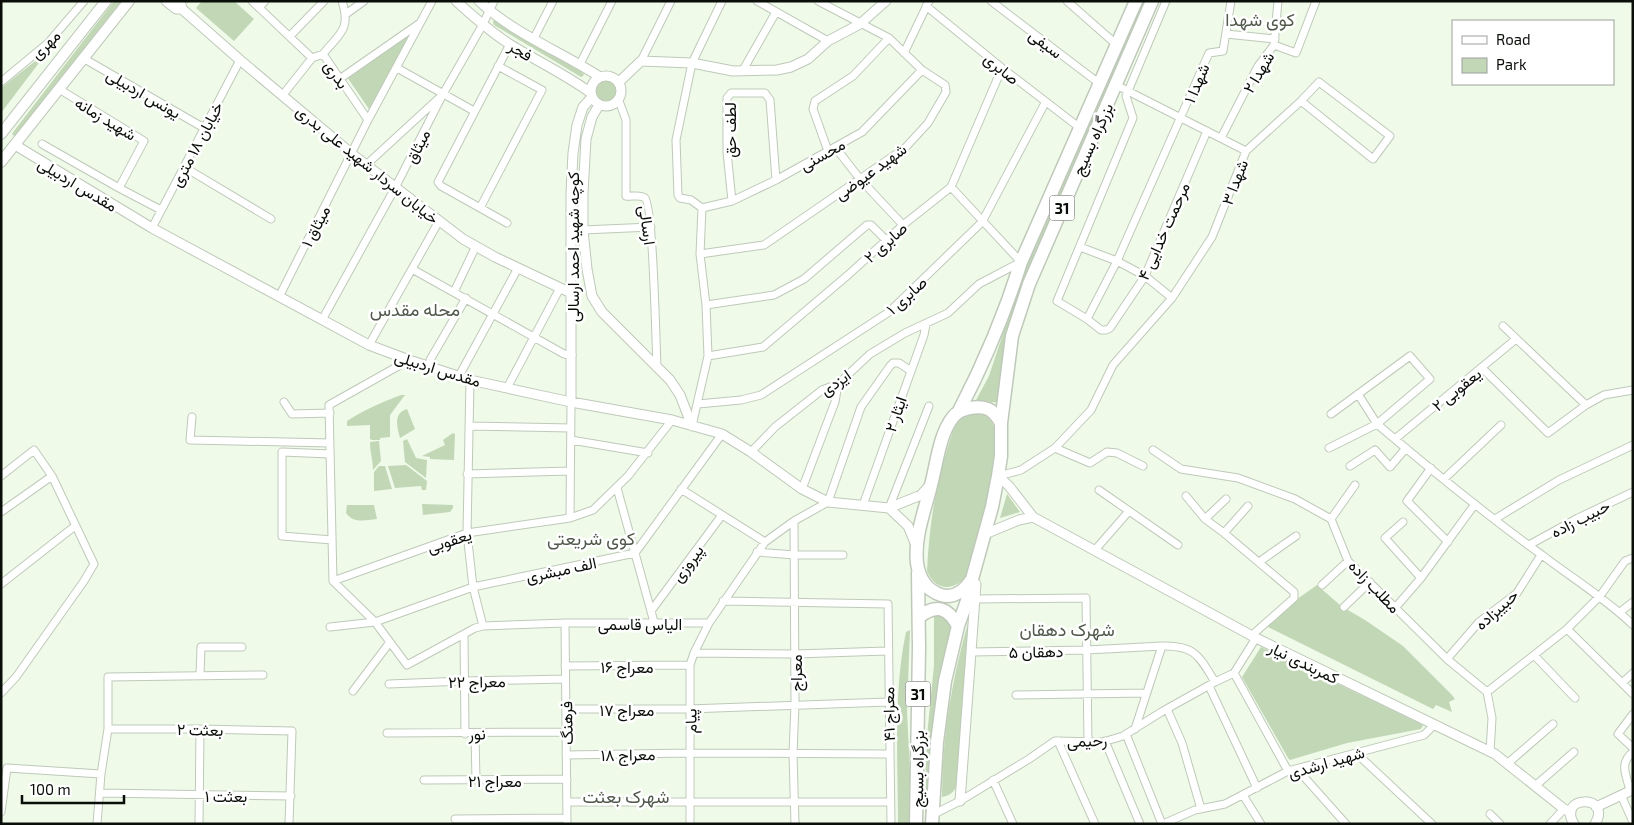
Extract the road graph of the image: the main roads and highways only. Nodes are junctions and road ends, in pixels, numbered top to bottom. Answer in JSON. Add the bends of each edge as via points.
{"nodes":[{"id":1,"x":106,"y":1,"type":"edge"},
{"id":2,"x":128,"y":1,"type":"edge"},
{"id":3,"x":166,"y":1,"type":"edge"},
{"id":4,"x":456,"y":1,"type":"edge"},
{"id":5,"x":479,"y":1,"type":"edge"},
{"id":6,"x":886,"y":1,"type":"edge"},
{"id":7,"x":1136,"y":1,"type":"edge"},
{"id":8,"x":1152,"y":1,"type":"edge"},
{"id":9,"x":180,"y":5,"type":"edge"},
{"id":10,"x":600,"y":77,"type":"junction"},
{"id":11,"x":619,"y":82,"type":"junction"},
{"id":12,"x":591,"y":95,"type":"junction"},
{"id":13,"x":598,"y":105,"type":"junction"},
{"id":14,"x":1,"y":134,"type":"edge"},
{"id":15,"x":15,"y":145,"type":"junction"},
{"id":16,"x":573,"y":156,"type":"junction"},
{"id":17,"x":584,"y":159,"type":"junction"},
{"id":18,"x":1,"y":162,"type":"edge"},
{"id":19,"x":571,"y":293,"type":"junction"},
{"id":20,"x":571,"y":402,"type":"junction"},
{"id":21,"x":959,"y":410,"type":"junction"},
{"id":22,"x":1000,"y":423,"type":"junction"},
{"id":23,"x":692,"y":426,"type":"junction"},
{"id":24,"x":998,"y":476,"type":"junction"},
{"id":25,"x":931,"y":484,"type":"junction"},
{"id":26,"x":889,"y":508,"type":"junction"},
{"id":27,"x":1033,"y":517,"type":"junction"},
{"id":28,"x":985,"y":534,"type":"junction"},
{"id":29,"x":917,"y":548,"type":"junction"},
{"id":30,"x":917,"y":564,"type":"junction"},
{"id":31,"x":976,"y":566,"type":"junction"},
{"id":32,"x":972,"y":580,"type":"junction"},
{"id":33,"x":919,"y":617,"type":"junction"},
{"id":34,"x":958,"y":626,"type":"junction"},
{"id":35,"x":1631,"y":788,"type":"edge"},
{"id":36,"x":960,"y":801,"type":"road end"},
{"id":37,"x":1596,"y":807,"type":"junction"},
{"id":38,"x":1567,"y":811,"type":"junction"},
{"id":39,"x":932,"y":819,"type":"edge"},
{"id":40,"x":916,"y":824,"type":"edge"},
{"id":41,"x":1574,"y":824,"type":"edge"},
{"id":42,"x":1595,"y":824,"type":"edge"}],
"edges":[{"from":1,"to":14,"type":"main road"},
{"from":2,"to":15,"type":"main road"},
{"from":3,"to":9,"type":"main road","name":"خیابان سردار شهید علی بدری","via":[[176,9]]},
{"from":4,"to":12,"type":"main road","name":"فجر","via":[[482,26],[573,80]]},
{"from":5,"to":10,"type":"main road","name":"فجر","via":[[533,40]]},
{"from":6,"to":11,"type":"main road","via":[[860,24],[791,67],[733,71],[692,63],[641,61]]},
{"from":7,"to":21,"type":"highway","name":"بزرگراه بسیج","number":"31","via":[[1021,262],[1008,304]]},
{"from":8,"to":22,"type":"highway","name":"بزرگراه بسیج","number":"31","via":[[1029,284],[1012,336]]},
{"from":9,"to":19,"type":"main road","name":"خیابان سردار شهید علی بدری","via":[[352,154],[463,239]]},
{"from":10,"to":11,"type":"main road","via":[[610,76]]},
{"from":10,"to":12,"type":"main road","via":[[593,84]]},
{"from":11,"to":13,"type":"main road","via":[[622,91],[619,101],[607,107]]},
{"from":12,"to":13,"type":"main road"},
{"from":12,"to":16,"type":"main road","name":"کوچه شهید احمد ارسالی","via":[[577,125]]},
{"from":13,"to":17,"type":"main road","name":"کوچه شهید احمد ارسالی","via":[[588,127]]},
{"from":15,"to":18,"type":"main road"},
{"from":15,"to":20,"type":"main road","name":"مقدس اردبیلی","via":[[152,228],[369,345],[470,380]]},
{"from":16,"to":17,"type":"main road","via":[[580,155]]},
{"from":16,"to":19,"type":"main road","name":"کوچه شهید احمد ارسالی"},
{"from":17,"to":23,"type":"main road","name":"کوچه شهید احمد ارسالی","via":[[583,230],[592,296],[602,312],[670,380],[680,395]]},
{"from":19,"to":20,"type":"main road","name":"کوچه شهید احمد ارسالی"},
{"from":20,"to":23,"type":"main road","name":"مقدس اردبیلی"},
{"from":21,"to":22,"type":"highway","via":[[988,409],[996,414]]},
{"from":21,"to":25,"type":"highway","name":"بزرگراه بسیج","via":[[946,430]]},
{"from":22,"to":24,"type":"highway","name":"بزرگراه بسیج","via":[[1002,448]]},
{"from":23,"to":26,"type":"main road","name":"مقدس اردبیلی","via":[[722,434],[802,489],[828,502]]},
{"from":24,"to":27,"type":"main road"},
{"from":24,"to":28,"type":"highway","name":"بزرگراه بسیج"},
{"from":25,"to":26,"type":"main road","via":[[921,495]]},
{"from":25,"to":29,"type":"highway","name":"بزرگراه بسیج"},
{"from":26,"to":29,"type":"main road","via":[[908,526]]},
{"from":27,"to":28,"type":"main road"},
{"from":27,"to":38,"type":"main road","name":"کمربندی نیار","via":[[1254,637],[1490,752]]},
{"from":28,"to":31,"type":"highway","name":"بزرگراه بسیج"},
{"from":29,"to":30,"type":"highway","name":"بزرگراه بسیج"},
{"from":30,"to":32,"type":"highway","name":"بزرگراه بسیج","via":[[924,584],[944,596],[965,589]]},
{"from":30,"to":33,"type":"highway","name":"بزرگراه بسیج","number":"31"},
{"from":31,"to":32,"type":"highway","name":"بزرگراه بسیج"},
{"from":31,"to":36,"type":"main road"},
{"from":32,"to":34,"type":"highway","name":"بزرگراه بسیج","number":"31"},
{"from":33,"to":34,"type":"highway","via":[[934,609],[945,610]]},
{"from":33,"to":40,"type":"highway","name":"بزرگراه بسیج","number":"31"},
{"from":34,"to":39,"type":"highway","name":"بزرگراه بسیج","number":"31","via":[[945,681]]},
{"from":35,"to":37,"type":"main road"},
{"from":37,"to":38,"type":"main road","via":[[1588,802],[1579,802]]},
{"from":37,"to":42,"type":"main road"},
{"from":38,"to":41,"type":"main road"}]}
